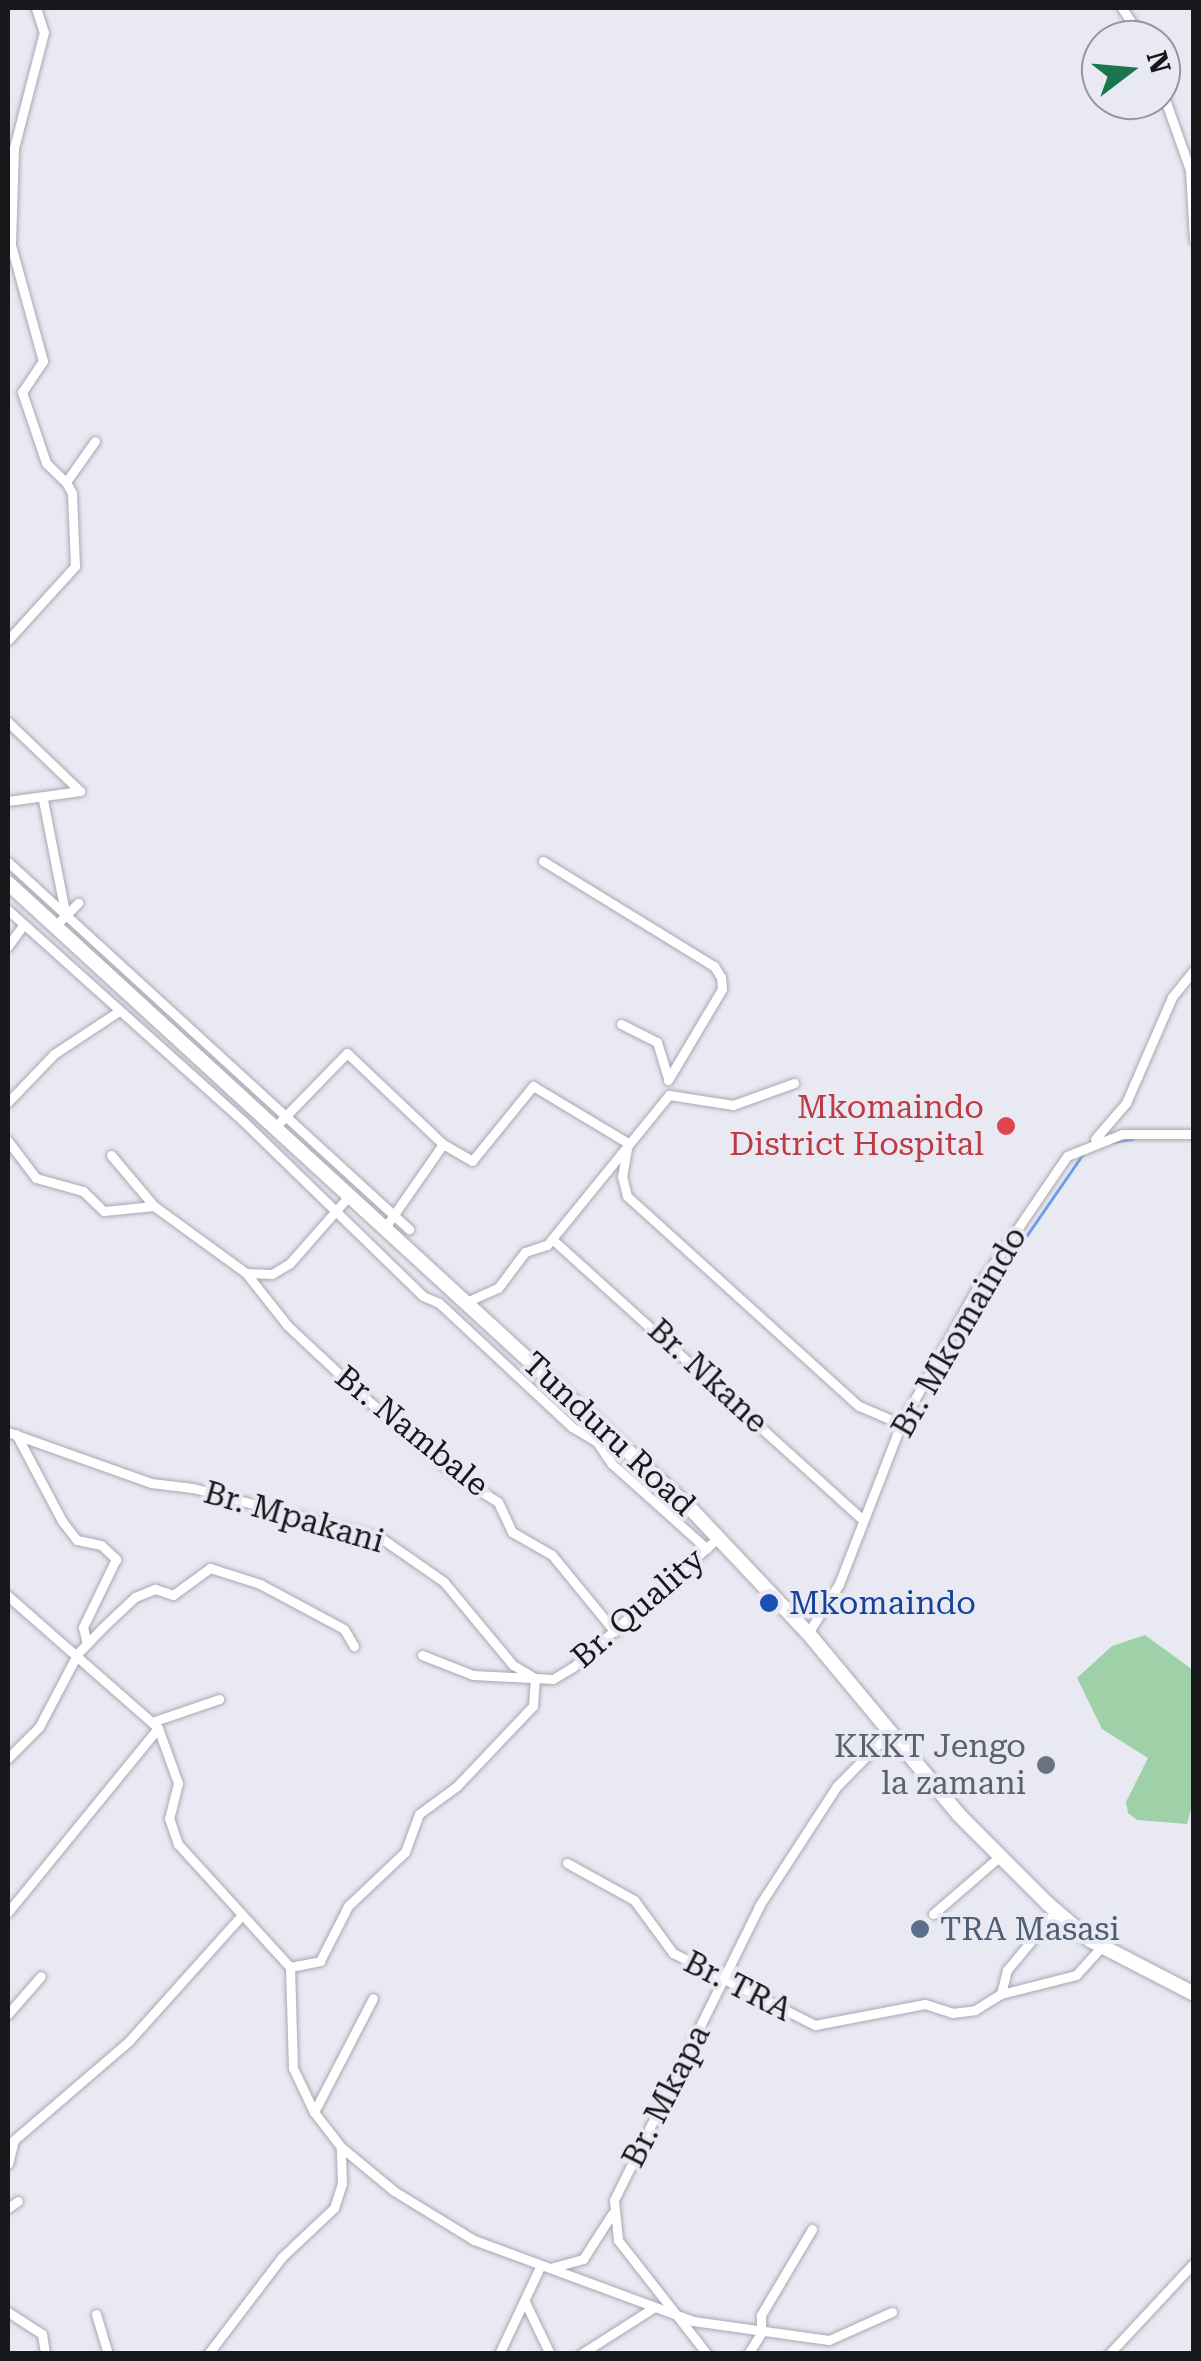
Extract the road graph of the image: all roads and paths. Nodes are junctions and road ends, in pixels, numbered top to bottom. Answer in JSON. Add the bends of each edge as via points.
{"nodes":[{"id":1,"x":42,"y":10,"type":"edge"},
{"id":2,"x":1173,"y":120,"type":"edge"},
{"id":3,"x":1192,"y":171,"type":"edge"},
{"id":4,"x":1194,"y":240,"type":"edge"},
{"id":5,"x":12,"y":277,"type":"edge"},
{"id":6,"x":95,"y":441,"type":"dead end"},
{"id":7,"x":66,"y":482,"type":"junction"},
{"id":8,"x":8,"y":640,"type":"edge"},
{"id":9,"x":8,"y":722,"type":"edge"},
{"id":10,"x":43,"y":800,"type":"junction"},
{"id":11,"x":8,"y":801,"type":"edge"},
{"id":12,"x":542,"y":861,"type":"dead end"},
{"id":13,"x":8,"y":862,"type":"edge"},
{"id":14,"x":8,"y":883,"type":"edge"},
{"id":15,"x":78,"y":903,"type":"dead end"},
{"id":16,"x":8,"y":910,"type":"edge"},
{"id":17,"x":66,"y":914,"type":"junction"},
{"id":18,"x":23,"y":925,"type":"junction"},
{"id":19,"x":54,"y":926,"type":"junction"},
{"id":20,"x":8,"y":946,"type":"edge"},
{"id":21,"x":1194,"y":970,"type":"edge"},
{"id":22,"x":119,"y":1011,"type":"junction"},
{"id":23,"x":621,"y":1024,"type":"dead end"},
{"id":24,"x":668,"y":1080,"type":"junction"},
{"id":25,"x":794,"y":1083,"type":"dead end"},
{"id":26,"x":9,"y":1094,"type":"edge"},
{"id":27,"x":669,"y":1095,"type":"junction"},
{"id":28,"x":287,"y":1113,"type":"junction"},
{"id":29,"x":276,"y":1127,"type":"junction"},
{"id":30,"x":1194,"y":1134,"type":"edge"},
{"id":31,"x":1094,"y":1140,"type":"junction"},
{"id":32,"x":8,"y":1142,"type":"edge"},
{"id":33,"x":443,"y":1144,"type":"junction"},
{"id":34,"x":628,"y":1144,"type":"junction"},
{"id":35,"x":111,"y":1156,"type":"dead end"},
{"id":36,"x":348,"y":1197,"type":"junction"},
{"id":37,"x":154,"y":1206,"type":"junction"},
{"id":38,"x":338,"y":1212,"type":"junction"},
{"id":39,"x":393,"y":1215,"type":"junction"},
{"id":40,"x":410,"y":1229,"type":"dead end"},
{"id":41,"x":383,"y":1230,"type":"junction"},
{"id":42,"x":552,"y":1238,"type":"junction"},
{"id":43,"x":246,"y":1272,"type":"junction"},
{"id":44,"x":464,"y":1303,"type":"junction"},
{"id":45,"x":902,"y":1424,"type":"junction"},
{"id":46,"x":12,"y":1433,"type":"edge"},
{"id":47,"x":861,"y":1518,"type":"junction"},
{"id":48,"x":712,"y":1544,"type":"junction"},
{"id":49,"x":8,"y":1596,"type":"edge"},
{"id":50,"x":615,"y":1632,"type":"junction"},
{"id":51,"x":808,"y":1633,"type":"junction"},
{"id":52,"x":87,"y":1644,"type":"junction"},
{"id":53,"x":354,"y":1646,"type":"dead end"},
{"id":54,"x":78,"y":1653,"type":"junction"},
{"id":55,"x":422,"y":1655,"type":"dead end"},
{"id":56,"x":535,"y":1678,"type":"junction"},
{"id":57,"x":219,"y":1699,"type":"dead end"},
{"id":58,"x":155,"y":1725,"type":"junction"},
{"id":59,"x":890,"y":1732,"type":"junction"},
{"id":60,"x":8,"y":1755,"type":"edge"},
{"id":61,"x":999,"y":1857,"type":"junction"},
{"id":62,"x":567,"y":1863,"type":"dead end"},
{"id":63,"x":1056,"y":1911,"type":"junction"},
{"id":64,"x":8,"y":1912,"type":"edge"},
{"id":65,"x":933,"y":1914,"type":"dead end"},
{"id":66,"x":242,"y":1915,"type":"junction"},
{"id":67,"x":1101,"y":1947,"type":"junction"},
{"id":68,"x":290,"y":1967,"type":"junction"},
{"id":69,"x":40,"y":1976,"type":"dead end"},
{"id":70,"x":725,"y":1979,"type":"junction"},
{"id":71,"x":1001,"y":1994,"type":"junction"},
{"id":72,"x":1194,"y":1994,"type":"edge"},
{"id":73,"x":373,"y":1998,"type":"dead end"},
{"id":74,"x":8,"y":2014,"type":"edge"},
{"id":75,"x":314,"y":2112,"type":"junction"},
{"id":76,"x":342,"y":2147,"type":"junction"},
{"id":77,"x":8,"y":2164,"type":"edge"},
{"id":78,"x":18,"y":2201,"type":"dead end"},
{"id":79,"x":8,"y":2208,"type":"edge"},
{"id":80,"x":612,"y":2214,"type":"junction"},
{"id":81,"x":812,"y":2229,"type":"dead end"},
{"id":82,"x":1194,"y":2263,"type":"edge"},
{"id":83,"x":544,"y":2268,"type":"junction"},
{"id":84,"x":524,"y":2302,"type":"junction"},
{"id":85,"x":653,"y":2308,"type":"junction"},
{"id":86,"x":8,"y":2312,"type":"edge"},
{"id":87,"x":892,"y":2312,"type":"dead end"},
{"id":88,"x":96,"y":2314,"type":"dead end"},
{"id":89,"x":674,"y":2314,"type":"junction"},
{"id":90,"x":761,"y":2333,"type":"junction"},
{"id":91,"x":44,"y":2354,"type":"edge"},
{"id":92,"x":108,"y":2354,"type":"edge"},
{"id":93,"x":208,"y":2354,"type":"edge"},
{"id":94,"x":498,"y":2354,"type":"edge"},
{"id":95,"x":550,"y":2354,"type":"edge"},
{"id":96,"x":581,"y":2354,"type":"edge"},
{"id":97,"x":707,"y":2354,"type":"edge"},
{"id":98,"x":748,"y":2354,"type":"edge"},
{"id":99,"x":1108,"y":2354,"type":"edge"}],
"edges":[{"from":1,"to":5,"type":"street","via":[[44,32],[14,148]]},
{"from":2,"to":3,"type":"street"},
{"from":3,"to":4,"type":"street"},
{"from":5,"to":7,"type":"street","via":[[43,361],[22,392],[46,463]]},
{"from":6,"to":7,"type":"street"},
{"from":7,"to":8,"type":"street","via":[[76,566]]},
{"from":9,"to":10,"type":"street","via":[[80,791]]},
{"from":10,"to":11,"type":"street"},
{"from":10,"to":17,"type":"street"},
{"from":12,"to":24,"type":"street","via":[[714,966],[721,977],[722,988]]},
{"from":13,"to":17,"type":"street"},
{"from":14,"to":19,"type":"highway","name":"Tunduru Road"},
{"from":15,"to":17,"type":"street"},
{"from":16,"to":18,"type":"street"},
{"from":17,"to":19,"type":"street"},
{"from":17,"to":28,"type":"street"},
{"from":18,"to":20,"type":"street"},
{"from":18,"to":22,"type":"street"},
{"from":19,"to":29,"type":"highway","name":"Tunduru Road"},
{"from":21,"to":31,"type":"street","name":"Br. Mkomaindo","via":[[1172,997],[1126,1103]]},
{"from":22,"to":26,"type":"street"},
{"from":22,"to":38,"type":"street"},
{"from":23,"to":24,"type":"street","via":[[657,1042]]},
{"from":24,"to":27,"type":"street"},
{"from":25,"to":27,"type":"street","via":[[732,1105]]},
{"from":27,"to":34,"type":"street"},
{"from":28,"to":29,"type":"street"},
{"from":28,"to":33,"type":"street","via":[[347,1052]]},
{"from":28,"to":39,"type":"street"},
{"from":29,"to":36,"type":"highway","name":"Tunduru Road"},
{"from":30,"to":31,"type":"street"},
{"from":31,"to":45,"type":"street","name":"Br. Mkomaindo","via":[[1067,1156],[976,1288]]},
{"from":32,"to":37,"type":"street","via":[[36,1178],[83,1191],[104,1212]]},
{"from":33,"to":34,"type":"street","via":[[472,1161],[533,1086]]},
{"from":33,"to":39,"type":"street"},
{"from":34,"to":42,"type":"street"},
{"from":34,"to":45,"type":"street","via":[[622,1176],[628,1196],[860,1406]]},
{"from":35,"to":37,"type":"street","name":"Br. Nambale"},
{"from":36,"to":38,"type":"street"},
{"from":36,"to":41,"type":"highway","name":"Tunduru Road"},
{"from":37,"to":43,"type":"street","name":"Br. Nambale"},
{"from":38,"to":43,"type":"street","via":[[290,1263],[272,1274]]},
{"from":38,"to":48,"type":"street","via":[[422,1296],[439,1302],[572,1427],[597,1442],[612,1464]]},
{"from":39,"to":40,"type":"street"},
{"from":39,"to":41,"type":"street"},
{"from":41,"to":44,"type":"highway","name":"Tunduru Road"},
{"from":42,"to":44,"type":"street","via":[[525,1252],[498,1288]]},
{"from":42,"to":47,"type":"street","name":"Br. Nkane"},
{"from":43,"to":50,"type":"street","name":"Br. Nambale","via":[[287,1325],[365,1398],[498,1502],[512,1532],[552,1554]]},
{"from":44,"to":48,"type":"highway","name":"Tunduru Road"},
{"from":45,"to":47,"type":"street","name":"Br. Mkomaindo"},
{"from":46,"to":52,"type":"street","via":[[62,1522],[77,1540],[101,1545],[116,1559],[83,1628]]},
{"from":46,"to":56,"type":"street","name":"Br. Mpakani","via":[[152,1484],[194,1488],[381,1538],[444,1582],[512,1665]]},
{"from":47,"to":51,"type":"street","name":"Br. Mkomaindo","via":[[840,1584]]},
{"from":48,"to":50,"type":"street","name":"Br. Quality"},
{"from":48,"to":51,"type":"highway","name":"Tunduru Road"},
{"from":49,"to":54,"type":"street"},
{"from":50,"to":56,"type":"street","name":"Br. Quality","via":[[553,1679]]},
{"from":51,"to":59,"type":"highway","name":"Tunduru Road"},
{"from":52,"to":53,"type":"street","via":[[135,1598],[154,1590],[173,1595],[210,1568],[224,1568],[344,1629]]},
{"from":52,"to":54,"type":"street"},
{"from":54,"to":58,"type":"street"},
{"from":54,"to":60,"type":"street","via":[[39,1727]]},
{"from":55,"to":56,"type":"street","via":[[473,1674]]},
{"from":56,"to":68,"type":"street","name":"Br. Quality","via":[[533,1706],[458,1786],[419,1814],[405,1852],[348,1906],[320,1960]]},
{"from":57,"to":58,"type":"street"},
{"from":58,"to":64,"type":"street"},
{"from":58,"to":66,"type":"street","via":[[178,1783],[169,1818],[178,1844]]},
{"from":59,"to":61,"type":"highway","name":"Tunduru Road"},
{"from":59,"to":70,"type":"street","name":"Br. Mkapa","via":[[837,1786],[759,1906]]},
{"from":61,"to":63,"type":"highway","name":"Tunduru Road"},
{"from":61,"to":65,"type":"street"},
{"from":62,"to":70,"type":"street","name":"Br. TRA","via":[[634,1900],[673,1953]]},
{"from":63,"to":67,"type":"highway","name":"Tunduru Road"},
{"from":63,"to":71,"type":"street","via":[[1007,1970]]},
{"from":66,"to":68,"type":"street"},
{"from":66,"to":77,"type":"street","via":[[129,2040],[14,2140]]},
{"from":67,"to":71,"type":"street","name":"Br. TRA","via":[[1076,1975]]},
{"from":67,"to":72,"type":"highway","name":"Tunduru Road"},
{"from":68,"to":75,"type":"street","via":[[293,2068]]},
{"from":69,"to":74,"type":"street"},
{"from":70,"to":71,"type":"street","name":"Br. TRA","via":[[815,2026],[925,2004],[952,2013],[975,2010]]},
{"from":70,"to":80,"type":"street","name":"Br. Mkapa"},
{"from":73,"to":75,"type":"street"},
{"from":75,"to":76,"type":"street"},
{"from":76,"to":83,"type":"street","via":[[394,2190],[474,2240]]},
{"from":76,"to":93,"type":"street","via":[[334,2208],[282,2257]]},
{"from":78,"to":79,"type":"street"},
{"from":80,"to":83,"type":"street","name":"Br. Mkapa","via":[[583,2258]]},
{"from":80,"to":89,"type":"street","via":[[618,2240]]},
{"from":81,"to":90,"type":"street","via":[[761,2315]]},
{"from":82,"to":99,"type":"street"},
{"from":83,"to":84,"type":"street"},
{"from":83,"to":85,"type":"street"},
{"from":84,"to":94,"type":"street"},
{"from":84,"to":95,"type":"street"},
{"from":85,"to":89,"type":"street"},
{"from":85,"to":96,"type":"street"},
{"from":86,"to":91,"type":"street","via":[[42,2334]]},
{"from":87,"to":90,"type":"street","via":[[829,2340]]},
{"from":88,"to":92,"type":"street"},
{"from":89,"to":90,"type":"street"},
{"from":89,"to":97,"type":"street"},
{"from":90,"to":98,"type":"street"}]}
